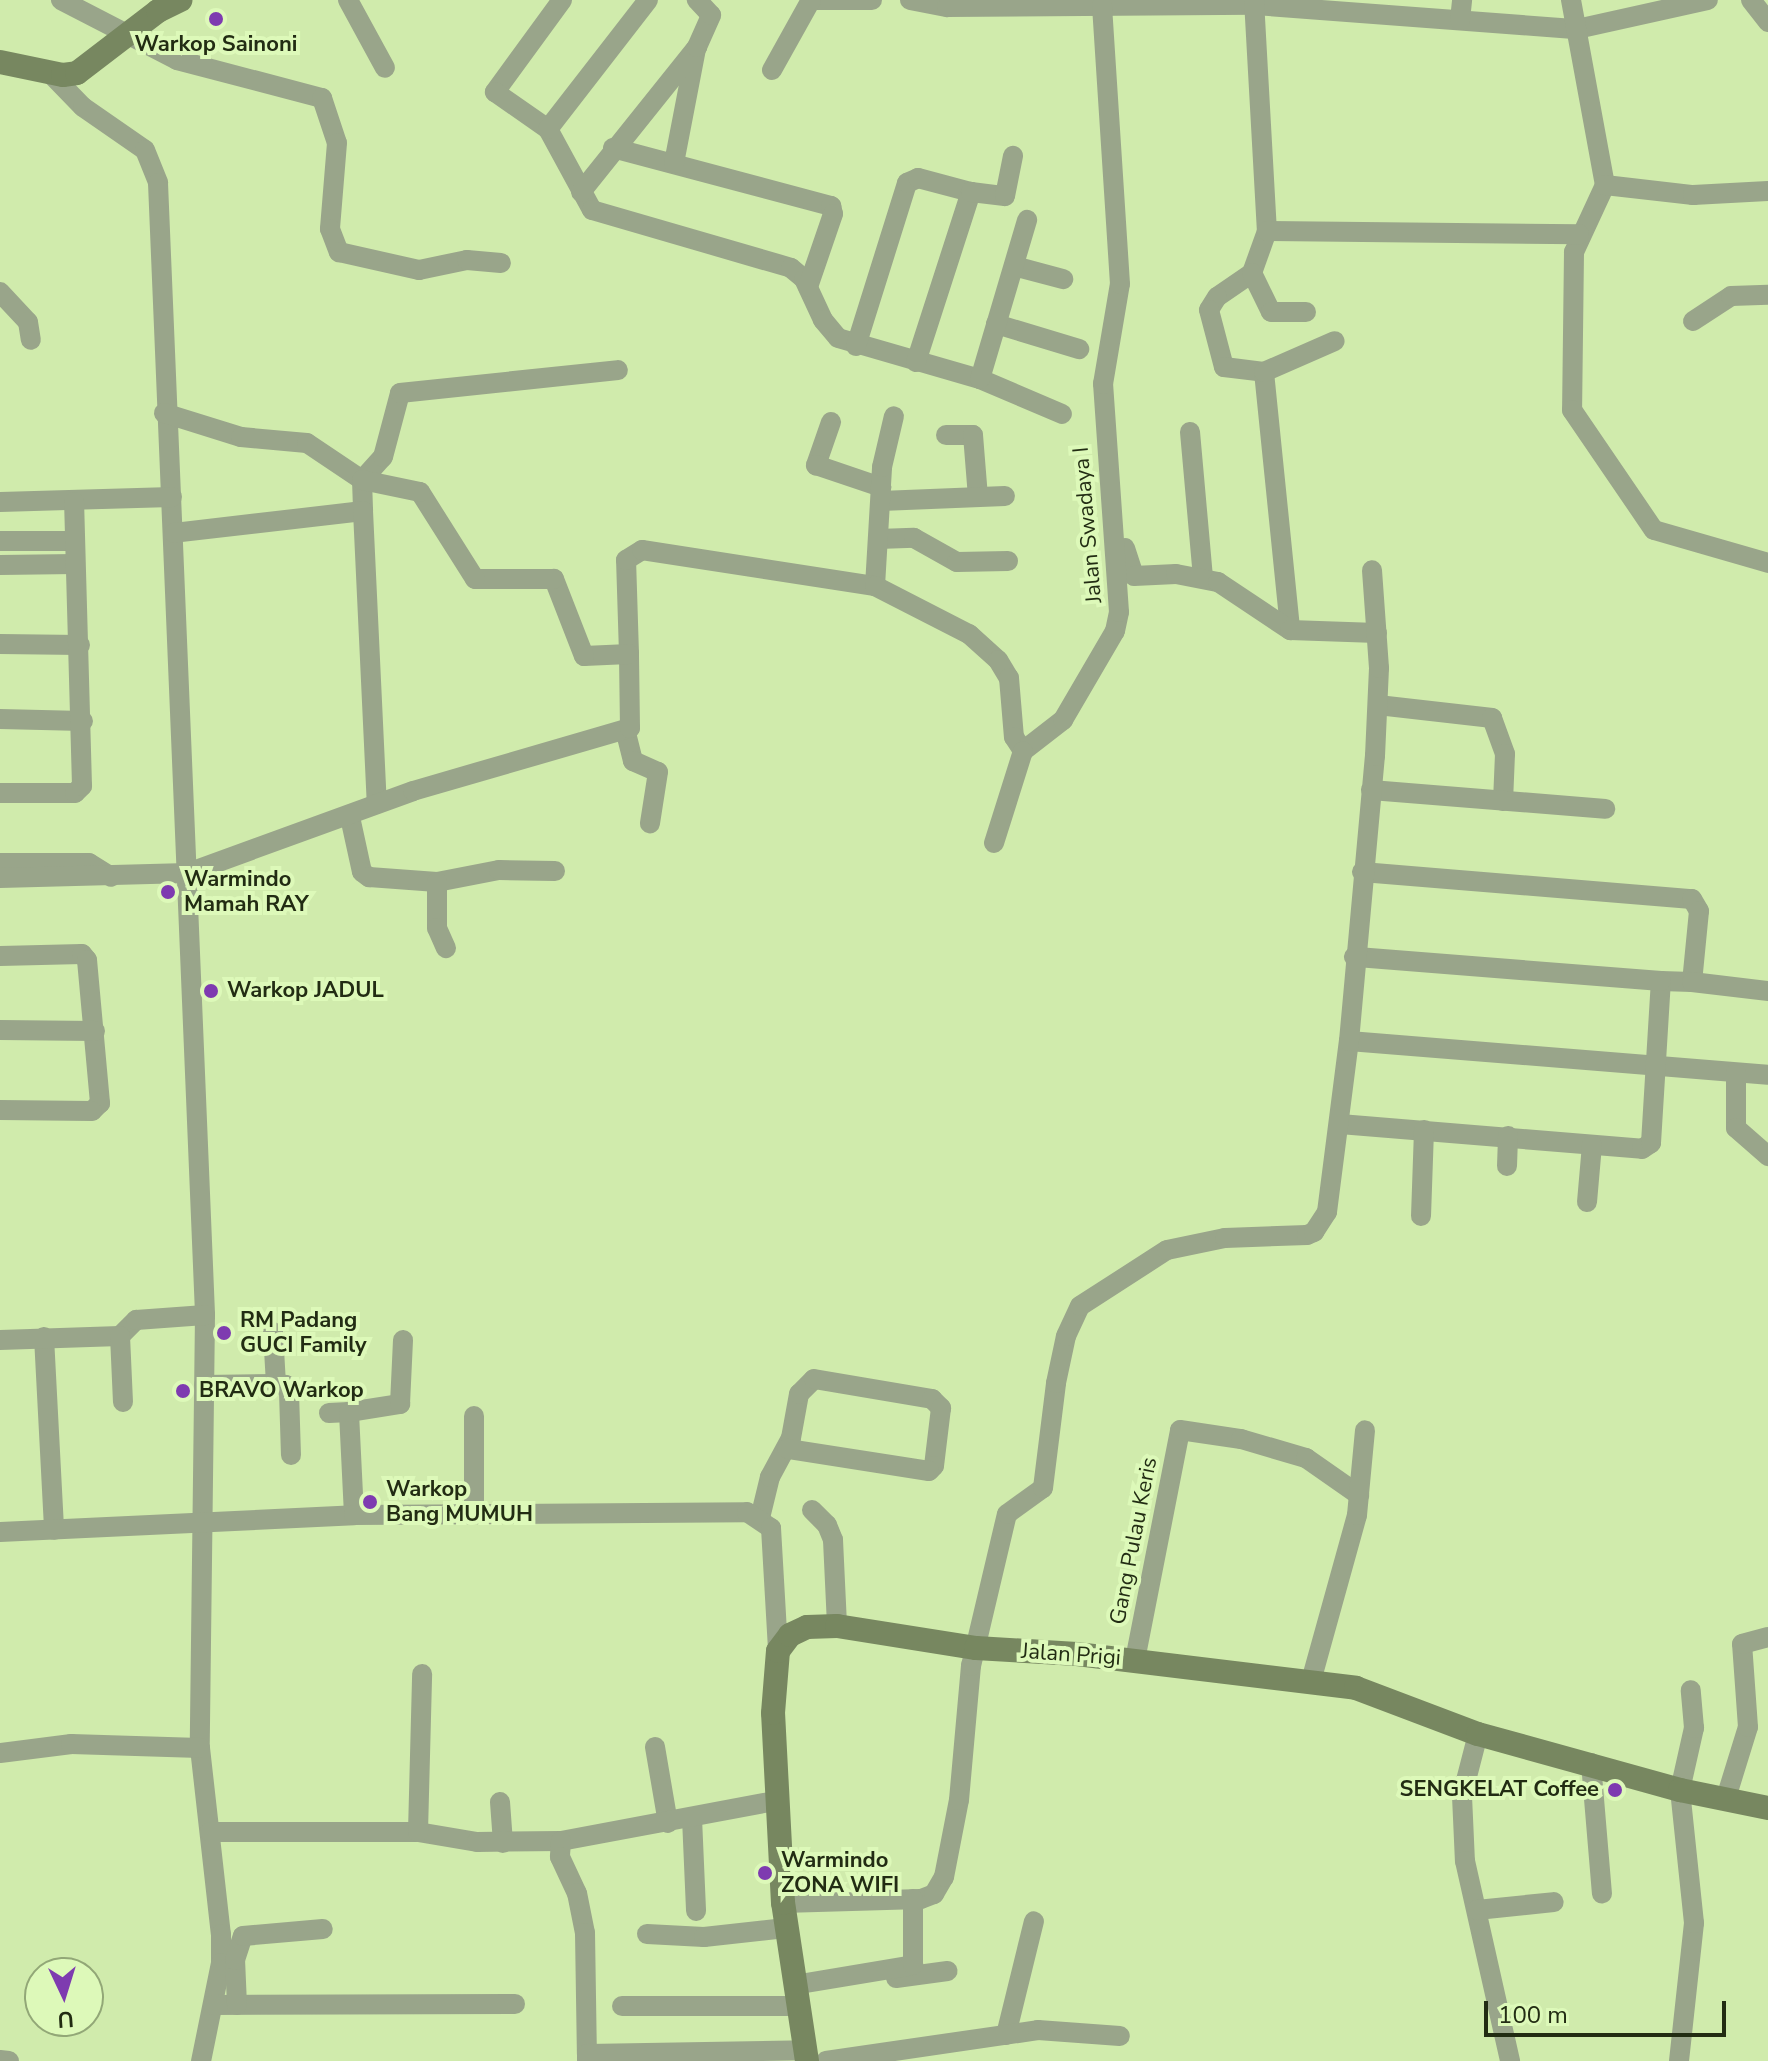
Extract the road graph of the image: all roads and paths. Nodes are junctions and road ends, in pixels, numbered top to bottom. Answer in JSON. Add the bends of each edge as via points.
{"nodes":[{"id":1,"x":61,"y":0,"type":"edge"},
{"id":2,"x":181,"y":0,"type":"edge"},
{"id":3,"x":348,"y":0,"type":"edge"},
{"id":4,"x":562,"y":0,"type":"edge"},
{"id":5,"x":648,"y":0,"type":"edge"},
{"id":6,"x":697,"y":0,"type":"edge"},
{"id":7,"x":813,"y":0,"type":"edge"},
{"id":8,"x":872,"y":0,"type":"edge"},
{"id":9,"x":910,"y":0,"type":"edge"},
{"id":10,"x":1571,"y":0,"type":"edge"},
{"id":11,"x":1708,"y":0,"type":"edge"},
{"id":12,"x":1254,"y":2,"type":"edge"},
{"id":13,"x":1102,"y":6,"type":"junction"},
{"id":14,"x":1461,"y":10,"type":"edge"},
{"id":15,"x":1577,"y":29,"type":"junction"},
{"id":16,"x":697,"y":47,"type":"junction"},
{"id":17,"x":104,"y":54,"type":"junction"},
{"id":18,"x":0,"y":62,"type":"edge"},
{"id":19,"x":385,"y":68,"type":"dead end"},
{"id":20,"x":772,"y":70,"type":"dead end"},
{"id":21,"x":50,"y":73,"type":"junction"},
{"id":22,"x":83,"y":107,"type":"junction"},
{"id":23,"x":548,"y":129,"type":"junction"},
{"id":24,"x":613,"y":148,"type":"junction"},
{"id":25,"x":1013,"y":156,"type":"dead end"},
{"id":26,"x":674,"y":163,"type":"junction"},
{"id":27,"x":1605,"y":185,"type":"junction"},
{"id":28,"x":1768,"y":191,"type":"edge"},
{"id":29,"x":581,"y":192,"type":"junction"},
{"id":30,"x":971,"y":192,"type":"junction"},
{"id":31,"x":1027,"y":220,"type":"dead end"},
{"id":32,"x":1267,"y":231,"type":"junction"},
{"id":33,"x":1579,"y":234,"type":"junction"},
{"id":34,"x":501,"y":263,"type":"dead end"},
{"id":35,"x":1014,"y":266,"type":"junction"},
{"id":36,"x":1252,"y":273,"type":"junction"},
{"id":37,"x":1063,"y":279,"type":"dead end"},
{"id":38,"x":808,"y":287,"type":"junction"},
{"id":39,"x":0,"y":292,"type":"edge"},
{"id":40,"x":1768,"y":295,"type":"edge"},
{"id":41,"x":1306,"y":312,"type":"dead end"},
{"id":42,"x":1693,"y":321,"type":"dead end"},
{"id":43,"x":996,"y":324,"type":"junction"},
{"id":44,"x":31,"y":340,"type":"dead end"},
{"id":45,"x":1335,"y":341,"type":"dead end"},
{"id":46,"x":856,"y":346,"type":"junction"},
{"id":47,"x":1079,"y":349,"type":"dead end"},
{"id":48,"x":916,"y":362,"type":"junction"},
{"id":49,"x":618,"y":370,"type":"dead end"},
{"id":50,"x":1264,"y":372,"type":"junction"},
{"id":51,"x":980,"y":379,"type":"junction"},
{"id":52,"x":1103,"y":384,"type":"junction"},
{"id":53,"x":164,"y":413,"type":"junction"},
{"id":54,"x":1062,"y":414,"type":"dead end"},
{"id":55,"x":894,"y":416,"type":"dead end"},
{"id":56,"x":831,"y":422,"type":"dead end"},
{"id":57,"x":1190,"y":432,"type":"dead end"},
{"id":58,"x":946,"y":435,"type":"dead end"},
{"id":59,"x":369,"y":472,"type":"junction"},
{"id":60,"x":881,"y":494,"type":"junction"},
{"id":61,"x":1005,"y":496,"type":"dead end"},
{"id":62,"x":172,"y":497,"type":"junction"},
{"id":63,"x":978,"y":497,"type":"junction"},
{"id":64,"x":0,"y":502,"type":"edge"},
{"id":65,"x":74,"y":502,"type":"junction"},
{"id":66,"x":363,"y":511,"type":"junction"},
{"id":67,"x":174,"y":533,"type":"junction"},
{"id":68,"x":878,"y":539,"type":"junction"},
{"id":69,"x":0,"y":541,"type":"edge"},
{"id":70,"x":74,"y":541,"type":"junction"},
{"id":71,"x":1008,"y":561,"type":"dead end"},
{"id":72,"x":1768,"y":563,"type":"edge"},
{"id":73,"x":75,"y":564,"type":"junction"},
{"id":74,"x":0,"y":565,"type":"edge"},
{"id":75,"x":1372,"y":570,"type":"dead end"},
{"id":76,"x":1203,"y":577,"type":"junction"},
{"id":77,"x":875,"y":586,"type":"junction"},
{"id":78,"x":1290,"y":630,"type":"junction"},
{"id":79,"x":1377,"y":640,"type":"junction"},
{"id":80,"x":0,"y":644,"type":"edge"},
{"id":81,"x":80,"y":645,"type":"junction"},
{"id":82,"x":629,"y":654,"type":"junction"},
{"id":83,"x":1378,"y":705,"type":"junction"},
{"id":84,"x":0,"y":719,"type":"edge"},
{"id":85,"x":83,"y":721,"type":"junction"},
{"id":86,"x":626,"y":733,"type":"junction"},
{"id":87,"x":1023,"y":751,"type":"junction"},
{"id":88,"x":1371,"y":790,"type":"junction"},
{"id":89,"x":0,"y":793,"type":"edge"},
{"id":90,"x":1503,"y":801,"type":"junction"},
{"id":91,"x":377,"y":804,"type":"junction"},
{"id":92,"x":1605,"y":809,"type":"dead end"},
{"id":93,"x":350,"y":817,"type":"junction"},
{"id":94,"x":650,"y":823,"type":"dead end"},
{"id":95,"x":994,"y":843,"type":"dead end"},
{"id":96,"x":0,"y":863,"type":"edge"},
{"id":97,"x":555,"y":871,"type":"dead end"},
{"id":98,"x":1362,"y":872,"type":"junction"},
{"id":99,"x":188,"y":873,"type":"junction"},
{"id":100,"x":111,"y":877,"type":"junction"},
{"id":101,"x":0,"y":878,"type":"edge"},
{"id":102,"x":437,"y":882,"type":"junction"},
{"id":103,"x":446,"y":948,"type":"dead end"},
{"id":104,"x":0,"y":956,"type":"edge"},
{"id":105,"x":1354,"y":957,"type":"junction"},
{"id":106,"x":1661,"y":981,"type":"junction"},
{"id":107,"x":1692,"y":982,"type":"junction"},
{"id":108,"x":1768,"y":991,"type":"edge"},
{"id":109,"x":0,"y":1030,"type":"edge"},
{"id":110,"x":95,"y":1031,"type":"junction"},
{"id":111,"x":1349,"y":1041,"type":"junction"},
{"id":112,"x":1657,"y":1063,"type":"junction"},
{"id":113,"x":1736,"y":1073,"type":"junction"},
{"id":114,"x":1768,"y":1075,"type":"edge"},
{"id":115,"x":0,"y":1110,"type":"edge"},
{"id":116,"x":1340,"y":1124,"type":"junction"},
{"id":117,"x":1424,"y":1130,"type":"junction"},
{"id":118,"x":1508,"y":1136,"type":"junction"},
{"id":119,"x":1592,"y":1145,"type":"junction"},
{"id":120,"x":1768,"y":1156,"type":"edge"},
{"id":121,"x":1507,"y":1166,"type":"dead end"},
{"id":122,"x":1587,"y":1202,"type":"dead end"},
{"id":123,"x":1421,"y":1216,"type":"dead end"},
{"id":124,"x":205,"y":1315,"type":"junction"},
{"id":125,"x":273,"y":1332,"type":"dead end"},
{"id":126,"x":120,"y":1336,"type":"junction"},
{"id":127,"x":44,"y":1337,"type":"junction"},
{"id":128,"x":0,"y":1340,"type":"edge"},
{"id":129,"x":403,"y":1340,"type":"dead end"},
{"id":130,"x":276,"y":1384,"type":"junction"},
{"id":131,"x":204,"y":1385,"type":"junction"},
{"id":132,"x":123,"y":1402,"type":"dead end"},
{"id":133,"x":474,"y":1416,"type":"dead end"},
{"id":134,"x":1365,"y":1430,"type":"dead end"},
{"id":135,"x":788,"y":1449,"type":"junction"},
{"id":136,"x":291,"y":1455,"type":"dead end"},
{"id":137,"x":1359,"y":1495,"type":"junction"},
{"id":138,"x":812,"y":1510,"type":"dead end"},
{"id":139,"x":474,"y":1513,"type":"junction"},
{"id":140,"x":354,"y":1515,"type":"junction"},
{"id":141,"x":760,"y":1518,"type":"junction"},
{"id":142,"x":202,"y":1521,"type":"junction"},
{"id":143,"x":54,"y":1530,"type":"junction"},
{"id":144,"x":0,"y":1532,"type":"edge"},
{"id":145,"x":774,"y":1599,"type":"junction"},
{"id":146,"x":837,"y":1626,"type":"junction"},
{"id":147,"x":807,"y":1627,"type":"junction"},
{"id":148,"x":1768,"y":1637,"type":"edge"},
{"id":149,"x":976,"y":1648,"type":"junction"},
{"id":150,"x":778,"y":1651,"type":"junction"},
{"id":151,"x":1135,"y":1660,"type":"junction"},
{"id":152,"x":422,"y":1674,"type":"dead end"},
{"id":153,"x":1311,"y":1681,"type":"junction"},
{"id":154,"x":1691,"y":1690,"type":"dead end"},
{"id":155,"x":1478,"y":1734,"type":"junction"},
{"id":156,"x":655,"y":1747,"type":"dead end"},
{"id":157,"x":200,"y":1748,"type":"junction"},
{"id":158,"x":0,"y":1753,"type":"edge"},
{"id":159,"x":1591,"y":1763,"type":"junction"},
{"id":160,"x":1680,"y":1790,"type":"junction"},
{"id":161,"x":1726,"y":1798,"type":"junction"},
{"id":162,"x":774,"y":1801,"type":"junction"},
{"id":163,"x":500,"y":1802,"type":"dead end"},
{"id":164,"x":1768,"y":1808,"type":"edge"},
{"id":165,"x":692,"y":1818,"type":"junction"},
{"id":166,"x":668,"y":1823,"type":"junction"},
{"id":167,"x":210,"y":1832,"type":"junction"},
{"id":168,"x":418,"y":1832,"type":"junction"},
{"id":169,"x":561,"y":1841,"type":"junction"},
{"id":170,"x":503,"y":1843,"type":"junction"},
{"id":171,"x":1602,"y":1894,"type":"dead end"},
{"id":172,"x":913,"y":1899,"type":"junction"},
{"id":173,"x":1554,"y":1902,"type":"dead end"},
{"id":174,"x":783,"y":1903,"type":"junction"},
{"id":175,"x":1477,"y":1910,"type":"junction"},
{"id":176,"x":696,"y":1911,"type":"dead end"},
{"id":177,"x":1034,"y":1921,"type":"dead end"},
{"id":178,"x":786,"y":1928,"type":"junction"},
{"id":179,"x":323,"y":1929,"type":"dead end"},
{"id":180,"x":647,"y":1934,"type":"dead end"},
{"id":181,"x":948,"y":1971,"type":"dead end"},
{"id":182,"x":796,"y":1995,"type":"junction"},
{"id":183,"x":515,"y":2004,"type":"dead end"},
{"id":184,"x":213,"y":2005,"type":"junction"},
{"id":185,"x":237,"y":2005,"type":"junction"},
{"id":186,"x":622,"y":2006,"type":"dead end"},
{"id":187,"x":1006,"y":2035,"type":"junction"},
{"id":188,"x":1120,"y":2036,"type":"dead end"},
{"id":189,"x":675,"y":2056,"type":"edge"},
{"id":190,"x":813,"y":2057,"type":"edge"},
{"id":191,"x":587,"y":2058,"type":"edge"},
{"id":192,"x":0,"y":2060,"type":"edge"},
{"id":193,"x":9,"y":2061,"type":"edge"},
{"id":194,"x":201,"y":2061,"type":"edge"},
{"id":195,"x":1510,"y":2061,"type":"edge"},
{"id":196,"x":1679,"y":2061,"type":"edge"}],
"edges":[{"from":1,"to":17,"type":"street"},
{"from":2,"to":17,"type":"street"},
{"from":3,"to":19,"type":"street"},
{"from":4,"to":23,"type":"street","via":[[495,92]]},
{"from":5,"to":23,"type":"street"},
{"from":6,"to":16,"type":"street","via":[[711,15]]},
{"from":7,"to":8,"type":"street"},
{"from":7,"to":20,"type":"street"},
{"from":9,"to":13,"type":"street","via":[[947,7]]},
{"from":10,"to":15,"type":"street"},
{"from":11,"to":15,"type":"street"},
{"from":12,"to":13,"type":"street"},
{"from":12,"to":14,"type":"street"},
{"from":12,"to":32,"type":"street"},
{"from":13,"to":52,"type":"street","name":"Jalan Swadaya I","via":[[1120,284]]},
{"from":14,"to":15,"type":"street"},
{"from":15,"to":27,"type":"street"},
{"from":16,"to":24,"type":"street"},
{"from":16,"to":26,"type":"street"},
{"from":17,"to":21,"type":"street","via":[[71,75]]},
{"from":17,"to":22,"type":"street"},
{"from":17,"to":34,"type":"street","via":[[204,70],[322,98],[337,143],[330,229],[339,252],[419,270],[467,260]]},
{"from":18,"to":21,"type":"street"},
{"from":21,"to":22,"type":"street"},
{"from":22,"to":53,"type":"street","via":[[145,150],[155,167]]},
{"from":23,"to":29,"type":"street"},
{"from":24,"to":26,"type":"street"},
{"from":24,"to":29,"type":"street"},
{"from":25,"to":30,"type":"street","via":[[1005,196]]},
{"from":26,"to":38,"type":"street","via":[[831,206],[833,214]]},
{"from":27,"to":28,"type":"street","via":[[1693,195]]},
{"from":27,"to":33,"type":"street"},
{"from":29,"to":38,"type":"street","via":[[601,217],[784,266]]},
{"from":30,"to":46,"type":"street","via":[[918,178],[907,183]]},
{"from":30,"to":48,"type":"street"},
{"from":31,"to":35,"type":"street"},
{"from":32,"to":33,"type":"street"},
{"from":32,"to":36,"type":"street"},
{"from":33,"to":72,"type":"street","via":[[1574,252],[1570,397],[1582,430],[1654,530]]},
{"from":35,"to":37,"type":"street"},
{"from":35,"to":43,"type":"street"},
{"from":36,"to":41,"type":"street","via":[[1271,312]]},
{"from":36,"to":50,"type":"street","via":[[1212,303],[1210,322],[1224,367]]},
{"from":38,"to":46,"type":"street","via":[[830,330]]},
{"from":39,"to":44,"type":"street","via":[[28,322]]},
{"from":40,"to":42,"type":"street","via":[[1723,299]]},
{"from":43,"to":47,"type":"street"},
{"from":43,"to":51,"type":"street"},
{"from":45,"to":50,"type":"street"},
{"from":46,"to":48,"type":"street"},
{"from":48,"to":51,"type":"street"},
{"from":49,"to":59,"type":"street","via":[[408,390],[395,401],[387,445]]},
{"from":50,"to":78,"type":"street"},
{"from":51,"to":54,"type":"street"},
{"from":52,"to":76,"type":"street","via":[[1115,429],[1129,570],[1140,578]]},
{"from":52,"to":87,"type":"street","name":"Jalan Swadaya I","via":[[1117,622],[1063,720]]},
{"from":53,"to":59,"type":"street","via":[[241,437],[307,443]]},
{"from":53,"to":62,"type":"street"},
{"from":55,"to":60,"type":"street"},
{"from":56,"to":60,"type":"street","via":[[816,465]]},
{"from":57,"to":76,"type":"street"},
{"from":58,"to":63,"type":"street","via":[[973,435]]},
{"from":59,"to":66,"type":"street"},
{"from":59,"to":82,"type":"street","via":[[420,492],[475,579],[554,579],[584,656]]},
{"from":60,"to":63,"type":"street"},
{"from":60,"to":68,"type":"street"},
{"from":61,"to":63,"type":"street"},
{"from":62,"to":65,"type":"street"},
{"from":62,"to":67,"type":"street"},
{"from":64,"to":65,"type":"street"},
{"from":65,"to":70,"type":"street"},
{"from":66,"to":67,"type":"street"},
{"from":66,"to":91,"type":"street"},
{"from":67,"to":99,"type":"street"},
{"from":68,"to":71,"type":"street","via":[[914,538],[957,562]]},
{"from":68,"to":77,"type":"street"},
{"from":69,"to":70,"type":"street"},
{"from":70,"to":73,"type":"street"},
{"from":73,"to":74,"type":"street"},
{"from":73,"to":81,"type":"street"},
{"from":75,"to":79,"type":"street"},
{"from":76,"to":78,"type":"street"},
{"from":77,"to":82,"type":"street","via":[[635,551],[626,560]]},
{"from":77,"to":87,"type":"street","via":[[969,634],[998,660],[1009,678],[1014,737]]},
{"from":78,"to":79,"type":"street"},
{"from":79,"to":83,"type":"street"},
{"from":80,"to":81,"type":"street"},
{"from":81,"to":85,"type":"street"},
{"from":82,"to":86,"type":"street","via":[[631,721]]},
{"from":83,"to":88,"type":"street"},
{"from":83,"to":90,"type":"street","via":[[1492,718],[1505,754]]},
{"from":84,"to":85,"type":"street"},
{"from":85,"to":89,"type":"street","via":[[79,793]]},
{"from":86,"to":91,"type":"street"},
{"from":86,"to":94,"type":"street","via":[[633,761],[658,772]]},
{"from":87,"to":95,"type":"street"},
{"from":88,"to":90,"type":"street"},
{"from":88,"to":98,"type":"street"},
{"from":90,"to":92,"type":"street"},
{"from":91,"to":93,"type":"street"},
{"from":93,"to":99,"type":"street"},
{"from":93,"to":102,"type":"street","via":[[362,872]]},
{"from":96,"to":100,"type":"street","via":[[89,863]]},
{"from":97,"to":102,"type":"street","via":[[499,870]]},
{"from":98,"to":105,"type":"street"},
{"from":98,"to":107,"type":"street","via":[[1692,899],[1699,911]]},
{"from":99,"to":100,"type":"street"},
{"from":99,"to":124,"type":"street"},
{"from":100,"to":101,"type":"street"},
{"from":102,"to":103,"type":"street","via":[[437,928]]},
{"from":104,"to":110,"type":"street","via":[[82,954]]},
{"from":105,"to":106,"type":"street"},
{"from":105,"to":111,"type":"street"},
{"from":106,"to":107,"type":"street"},
{"from":106,"to":112,"type":"street"},
{"from":107,"to":108,"type":"street"},
{"from":109,"to":110,"type":"street"},
{"from":110,"to":115,"type":"street","via":[[96,1110]]},
{"from":111,"to":112,"type":"street"},
{"from":111,"to":116,"type":"street"},
{"from":112,"to":113,"type":"street"},
{"from":112,"to":119,"type":"street","via":[[1648,1147]]},
{"from":113,"to":114,"type":"street"},
{"from":113,"to":120,"type":"street","via":[[1736,1128]]},
{"from":116,"to":117,"type":"street"},
{"from":116,"to":149,"type":"street","via":[[1327,1212],[1314,1232],[1188,1243],[1097,1291],[1080,1306],[1061,1360],[1043,1488],[1007,1514]]},
{"from":117,"to":118,"type":"street"},
{"from":117,"to":123,"type":"street"},
{"from":118,"to":119,"type":"street"},
{"from":118,"to":121,"type":"street"},
{"from":119,"to":122,"type":"street"},
{"from":124,"to":126,"type":"street","via":[[136,1320]]},
{"from":124,"to":131,"type":"street"},
{"from":125,"to":130,"type":"street"},
{"from":126,"to":127,"type":"street"},
{"from":126,"to":132,"type":"street"},
{"from":127,"to":128,"type":"street"},
{"from":127,"to":143,"type":"street"},
{"from":129,"to":140,"type":"street","via":[[400,1404],[339,1412]]},
{"from":130,"to":131,"type":"street"},
{"from":130,"to":136,"type":"street","via":[[286,1385],[289,1392]]},
{"from":131,"to":142,"type":"street"},
{"from":133,"to":139,"type":"street"},
{"from":134,"to":137,"type":"street"},
{"from":135,"to":135,"type":"street","via":[[799,1394],[814,1379],[932,1399],[941,1408],[929,1471]]},
{"from":135,"to":141,"type":"street","via":[[770,1477]]},
{"from":137,"to":151,"type":"street","name":"Gang Pulau Keris","via":[[1306,1458],[1241,1439],[1180,1430]]},
{"from":137,"to":153,"type":"street"},
{"from":138,"to":146,"type":"street","via":[[833,1540]]},
{"from":139,"to":140,"type":"street"},
{"from":139,"to":141,"type":"street","via":[[731,1510]]},
{"from":140,"to":142,"type":"street"},
{"from":141,"to":145,"type":"street","via":[[771,1528]]},
{"from":142,"to":143,"type":"street"},
{"from":142,"to":157,"type":"street"},
{"from":143,"to":144,"type":"street"},
{"from":145,"to":147,"type":"street"},
{"from":145,"to":150,"type":"street"},
{"from":146,"to":147,"type":"street","name":"Jalan Prigi"},
{"from":146,"to":149,"type":"street","name":"Jalan Prigi"},
{"from":147,"to":150,"type":"street","via":[[790,1635]]},
{"from":148,"to":161,"type":"street","via":[[1742,1644],[1748,1727]]},
{"from":149,"to":151,"type":"street","name":"Jalan Prigi"},
{"from":149,"to":172,"type":"street","via":[[959,1800],[944,1877],[934,1894]]},
{"from":150,"to":162,"type":"street"},
{"from":151,"to":153,"type":"street","name":"Jalan Prigi"},
{"from":152,"to":168,"type":"street"},
{"from":153,"to":155,"type":"street","name":"Jalan Prigi","via":[[1380,1694]]},
{"from":154,"to":160,"type":"street","via":[[1694,1728]]},
{"from":155,"to":159,"type":"street","name":"Jalan Prigi"},
{"from":155,"to":175,"type":"street","via":[[1462,1796]]},
{"from":156,"to":166,"type":"street"},
{"from":157,"to":158,"type":"street","via":[[71,1744]]},
{"from":157,"to":167,"type":"street"},
{"from":159,"to":160,"type":"street","name":"Jalan Prigi"},
{"from":159,"to":171,"type":"street"},
{"from":160,"to":161,"type":"street","name":"Jalan Prigi"},
{"from":160,"to":196,"type":"street","via":[[1694,1923]]},
{"from":161,"to":164,"type":"street","name":"Jalan Prigi"},
{"from":162,"to":165,"type":"street"},
{"from":162,"to":174,"type":"street"},
{"from":163,"to":170,"type":"street"},
{"from":165,"to":166,"type":"street"},
{"from":165,"to":176,"type":"street"},
{"from":166,"to":169,"type":"street"},
{"from":167,"to":168,"type":"street"},
{"from":167,"to":184,"type":"street","via":[[221,1934]]},
{"from":168,"to":170,"type":"street"},
{"from":169,"to":170,"type":"street"},
{"from":169,"to":191,"type":"street","via":[[560,1857],[577,1893],[585,1933]]},
{"from":172,"to":174,"type":"street"},
{"from":172,"to":182,"type":"street","via":[[913,1965]]},
{"from":173,"to":175,"type":"street"},
{"from":174,"to":178,"type":"street"},
{"from":175,"to":195,"type":"street"},
{"from":177,"to":187,"type":"street"},
{"from":178,"to":180,"type":"street","via":[[696,1937]]},
{"from":178,"to":182,"type":"street"},
{"from":179,"to":185,"type":"street","via":[[243,1936],[235,1960]]},
{"from":181,"to":182,"type":"street"},
{"from":182,"to":186,"type":"street"},
{"from":182,"to":190,"type":"street"},
{"from":183,"to":185,"type":"street"},
{"from":184,"to":185,"type":"street"},
{"from":184,"to":194,"type":"street"},
{"from":187,"to":188,"type":"street","via":[[1084,2030]]},
{"from":187,"to":190,"type":"street"},
{"from":189,"to":190,"type":"street"},
{"from":189,"to":191,"type":"street"},
{"from":192,"to":193,"type":"street"}]}
